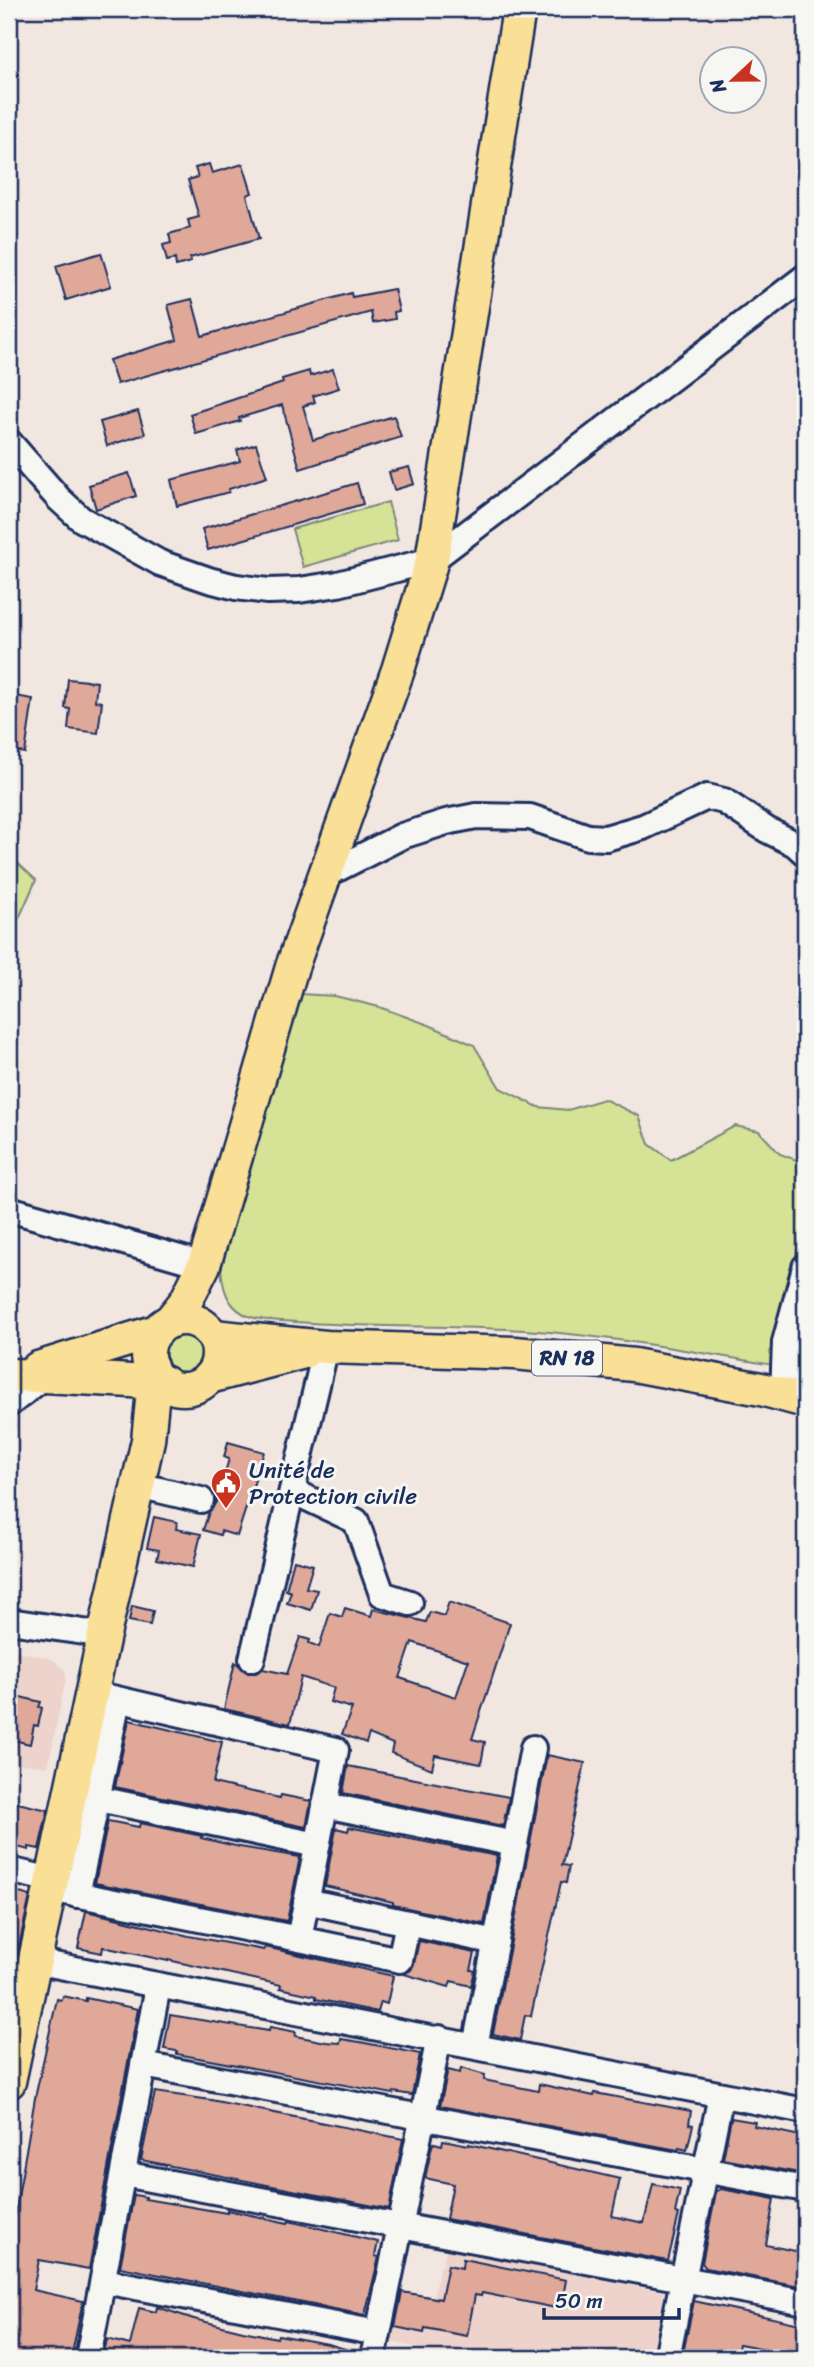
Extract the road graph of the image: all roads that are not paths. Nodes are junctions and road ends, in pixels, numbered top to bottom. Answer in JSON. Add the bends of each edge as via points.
{"nodes":[{"id":1,"x":519,"y":9,"type":"edge"},
{"id":2,"x":805,"y":276,"type":"edge"},
{"id":3,"x":9,"y":442,"type":"edge"},
{"id":4,"x":432,"y":560,"type":"junction"},
{"id":5,"x":805,"y":853,"type":"edge"},
{"id":6,"x":325,"y":875,"type":"junction"},
{"id":7,"x":9,"y":1209,"type":"edge"},
{"id":8,"x":204,"y":1265,"type":"junction"},
{"id":9,"x":805,"y":1267,"type":"edge"},
{"id":10,"x":163,"y":1326,"type":"junction"},
{"id":11,"x":210,"y":1332,"type":"junction"},
{"id":12,"x":326,"y":1347,"type":"junction"},
{"id":13,"x":25,"y":1375,"type":"edge"},
{"id":14,"x":163,"y":1391,"type":"junction"},
{"id":15,"x":794,"y":1398,"type":"edge"},
{"id":16,"x":9,"y":1404,"type":"edge"},
{"id":17,"x":138,"y":1485,"type":"junction"},
{"id":18,"x":292,"y":1490,"type":"junction"},
{"id":19,"x":201,"y":1500,"type":"dead end"},
{"id":20,"x":410,"y":1603,"type":"dead end"},
{"id":21,"x":9,"y":1622,"type":"edge"},
{"id":22,"x":104,"y":1635,"type":"junction"},
{"id":23,"x":252,"y":1659,"type":"dead end"},
{"id":24,"x":105,"y":1697,"type":"junction"},
{"id":25,"x":533,"y":1748,"type":"dead end"},
{"id":26,"x":83,"y":1796,"type":"junction"},
{"id":27,"x":325,"y":1805,"type":"junction"},
{"id":28,"x":515,"y":1844,"type":"junction"},
{"id":29,"x":317,"y":1845,"type":"junction"},
{"id":30,"x":9,"y":1870,"type":"edge"},
{"id":31,"x":59,"y":1888,"type":"junction"},
{"id":32,"x":306,"y":1901,"type":"junction"},
{"id":33,"x":408,"y":1923,"type":"junction"},
{"id":34,"x":299,"y":1939,"type":"junction"},
{"id":35,"x":496,"y":1942,"type":"junction"},
{"id":36,"x":34,"y":1961,"type":"junction"},
{"id":37,"x":158,"y":1986,"type":"junction"},
{"id":38,"x":14,"y":2035,"type":"edge"},
{"id":39,"x":439,"y":2038,"type":"junction"},
{"id":40,"x":475,"y":2046,"type":"junction"},
{"id":41,"x":143,"y":2065,"type":"junction"},
{"id":42,"x":9,"y":2082,"type":"edge"},
{"id":43,"x":721,"y":2095,"type":"junction"},
{"id":44,"x":805,"y":2111,"type":"edge"},
{"id":45,"x":423,"y":2116,"type":"junction"},
{"id":46,"x":705,"y":2170,"type":"junction"},
{"id":47,"x":123,"y":2174,"type":"junction"},
{"id":48,"x":805,"y":2189,"type":"edge"},
{"id":49,"x":400,"y":2225,"type":"junction"},
{"id":50,"x":683,"y":2279,"type":"junction"},
{"id":51,"x":104,"y":2281,"type":"junction"},
{"id":52,"x":805,"y":2302,"type":"edge"},
{"id":53,"x":378,"y":2333,"type":"junction"},
{"id":54,"x":88,"y":2358,"type":"edge"},
{"id":55,"x":373,"y":2358,"type":"edge"},
{"id":56,"x":667,"y":2358,"type":"edge"}],
"edges":[{"from":1,"to":4,"type":"main road"},
{"from":2,"to":4,"type":"street"},
{"from":3,"to":4,"type":"street","via":[[80,519],[160,563],[209,580],[268,591],[299,590]]},
{"from":4,"to":6,"type":"main road"},
{"from":5,"to":6,"type":"street","via":[[724,800],[707,797],[607,838],[588,837],[530,817],[476,816],[446,822],[402,836]]},
{"from":6,"to":8,"type":"main road","via":[[292,967]]},
{"from":7,"to":8,"type":"street"},
{"from":8,"to":10,"type":"main road","via":[[186,1301]]},
{"from":8,"to":11,"type":"main road"},
{"from":9,"to":15,"type":"street","via":[[785,1342]]},
{"from":10,"to":11,"type":"main road","via":[[189,1319]]},
{"from":10,"to":13,"type":"main road"},
{"from":10,"to":14,"type":"main road","via":[[149,1348]]},
{"from":11,"to":12,"type":"main road","number":"RN 18"},
{"from":11,"to":14,"type":"main road","via":[[218,1357]]},
{"from":12,"to":14,"type":"main road","number":"RN 18"},
{"from":12,"to":15,"type":"main road","number":"RN 18","via":[[515,1353],[621,1364]]},
{"from":12,"to":18,"type":"street"},
{"from":13,"to":14,"type":"main road","number":"RN 18"},
{"from":13,"to":16,"type":"street"},
{"from":14,"to":17,"type":"main road"},
{"from":17,"to":19,"type":"street"},
{"from":17,"to":22,"type":"main road"},
{"from":18,"to":20,"type":"street","via":[[356,1521],[382,1594]]},
{"from":18,"to":23,"type":"street"},
{"from":21,"to":22,"type":"street"},
{"from":22,"to":24,"type":"main road"},
{"from":24,"to":26,"type":"main road"},
{"from":24,"to":27,"type":"street","via":[[336,1750]]},
{"from":25,"to":28,"type":"street"},
{"from":26,"to":29,"type":"street"},
{"from":26,"to":31,"type":"main road"},
{"from":27,"to":28,"type":"street"},
{"from":27,"to":29,"type":"street"},
{"from":28,"to":35,"type":"street"},
{"from":29,"to":32,"type":"street"},
{"from":30,"to":31,"type":"street"},
{"from":31,"to":34,"type":"street"},
{"from":31,"to":36,"type":"main road"},
{"from":32,"to":33,"type":"street"},
{"from":32,"to":34,"type":"street"},
{"from":33,"to":34,"type":"street","via":[[400,1960]]},
{"from":33,"to":35,"type":"street"},
{"from":35,"to":40,"type":"street"},
{"from":36,"to":37,"type":"street"},
{"from":36,"to":38,"type":"main road"},
{"from":37,"to":39,"type":"street"},
{"from":37,"to":41,"type":"street"},
{"from":38,"to":42,"type":"main road"},
{"from":39,"to":40,"type":"street"},
{"from":39,"to":45,"type":"street"},
{"from":40,"to":43,"type":"street"},
{"from":41,"to":45,"type":"street"},
{"from":41,"to":47,"type":"street"},
{"from":43,"to":44,"type":"street"},
{"from":43,"to":46,"type":"street"},
{"from":45,"to":46,"type":"street"},
{"from":45,"to":49,"type":"street"},
{"from":46,"to":48,"type":"street"},
{"from":46,"to":50,"type":"street"},
{"from":47,"to":49,"type":"street"},
{"from":47,"to":51,"type":"street"},
{"from":49,"to":50,"type":"street"},
{"from":49,"to":53,"type":"street"},
{"from":50,"to":52,"type":"street"},
{"from":50,"to":56,"type":"street"},
{"from":51,"to":53,"type":"street"},
{"from":51,"to":54,"type":"street"},
{"from":53,"to":55,"type":"street"}]}
